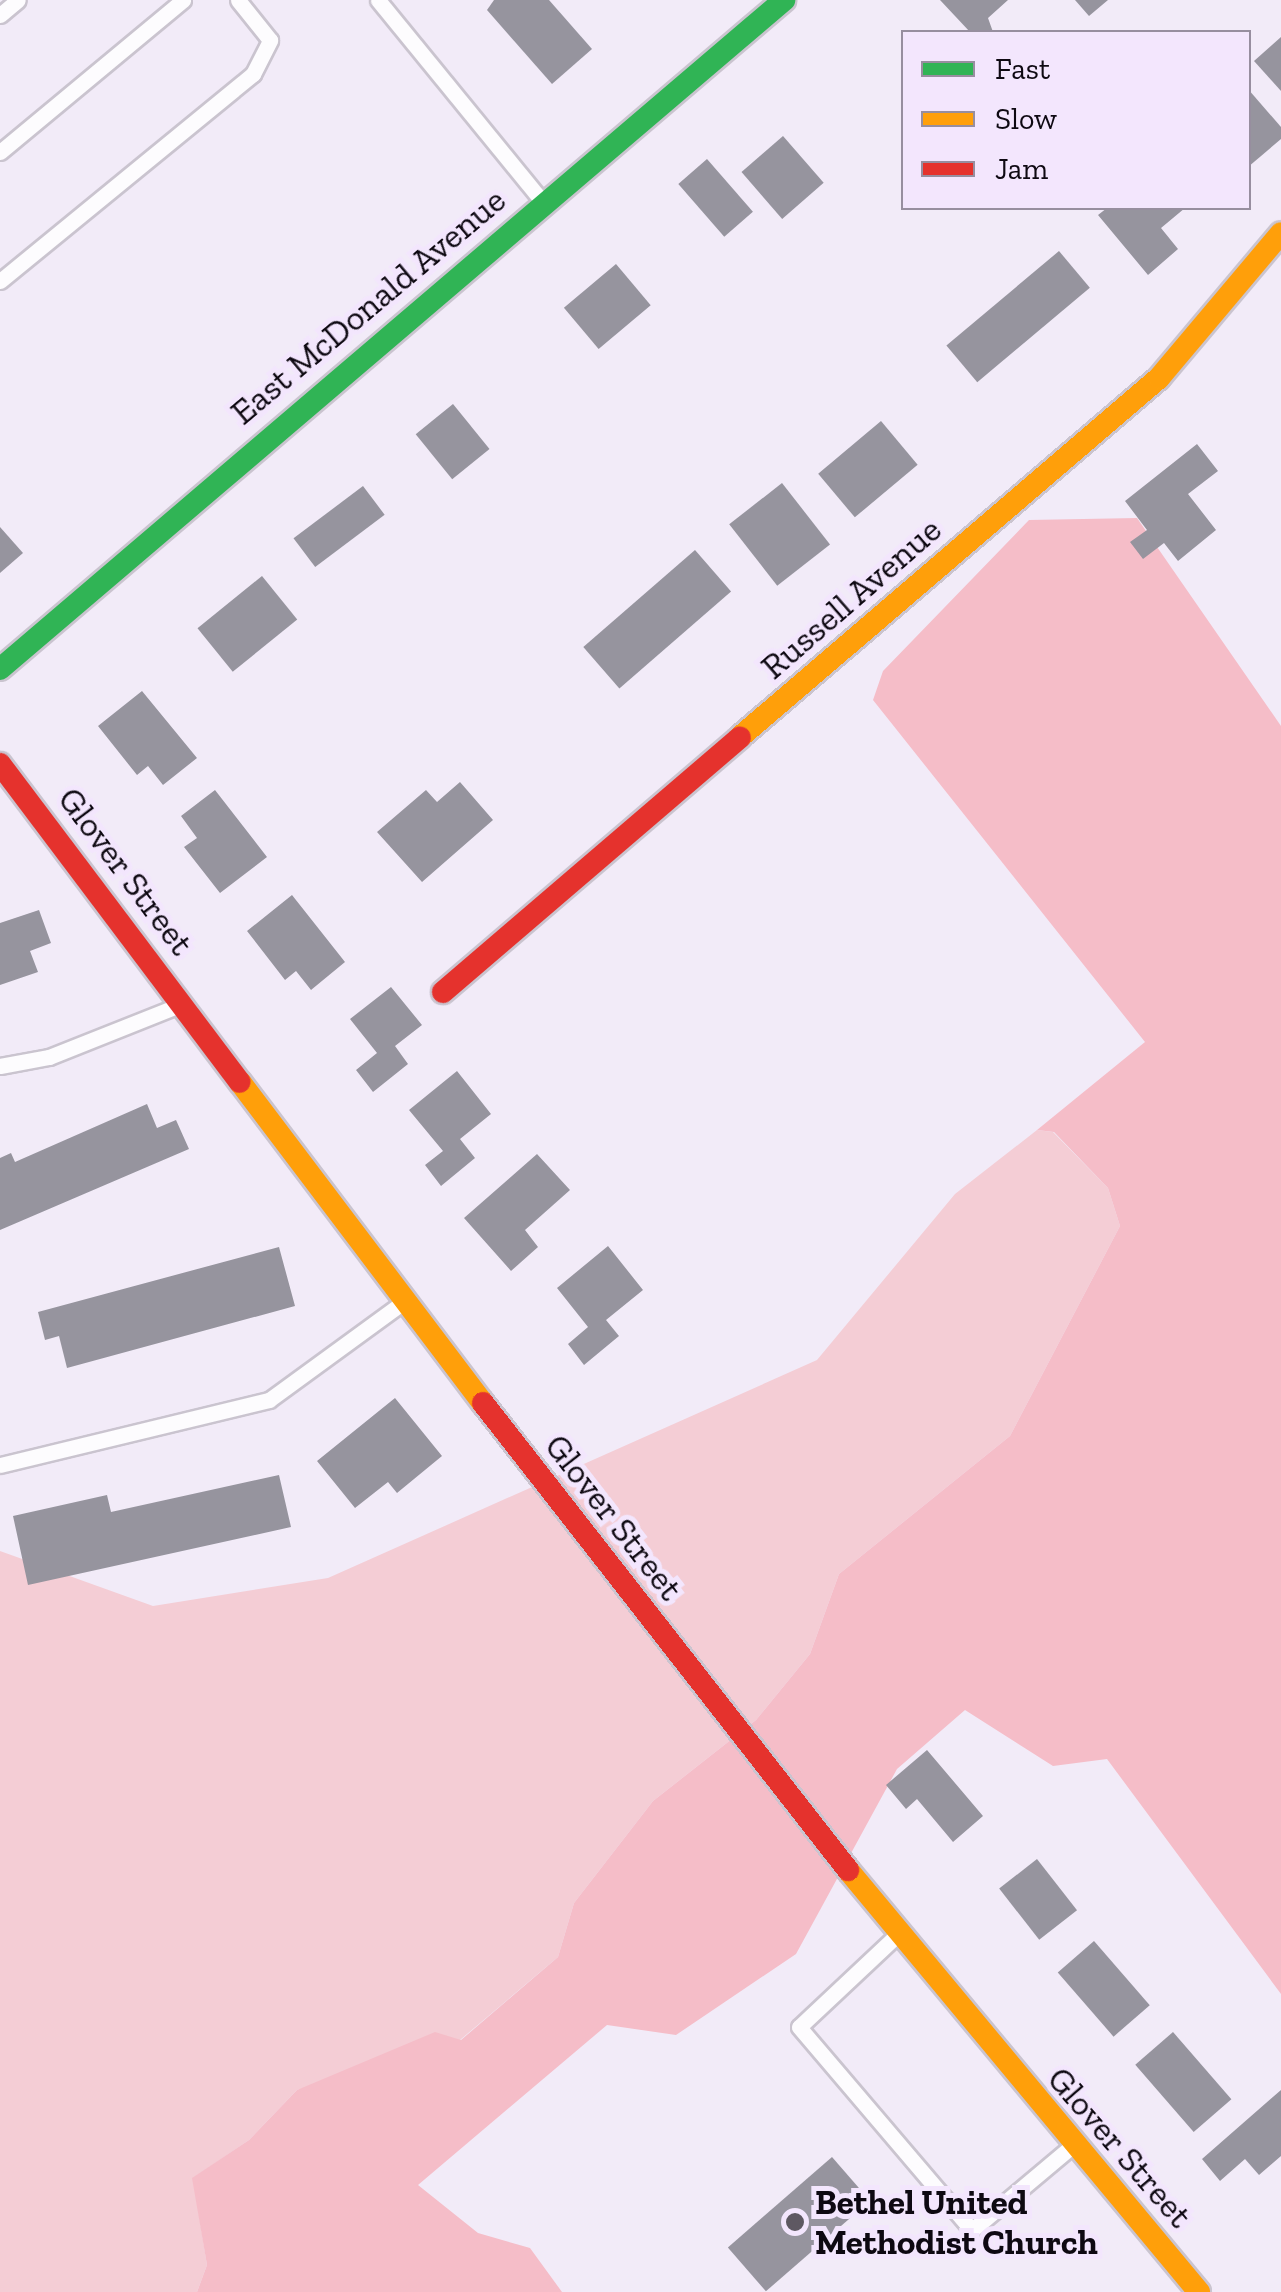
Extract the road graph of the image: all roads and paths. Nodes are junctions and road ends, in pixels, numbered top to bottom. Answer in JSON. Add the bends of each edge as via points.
{"nodes":[{"id":1,"x":18,"y":0,"type":"edge"},
{"id":2,"x":183,"y":0,"type":"edge"},
{"id":3,"x":238,"y":0,"type":"edge"},
{"id":4,"x":378,"y":0,"type":"edge"},
{"id":5,"x":784,"y":0,"type":"edge"},
{"id":6,"x":0,"y":15,"type":"edge"},
{"id":7,"x":0,"y":152,"type":"edge"},
{"id":8,"x":543,"y":203,"type":"junction"},
{"id":9,"x":1281,"y":233,"type":"edge"},
{"id":10,"x":0,"y":281,"type":"edge"},
{"id":11,"x":0,"y":669,"type":"edge"},
{"id":12,"x":0,"y":764,"type":"edge"},
{"id":13,"x":443,"y":992,"type":"dead end"},
{"id":14,"x":184,"y":1004,"type":"junction"},
{"id":15,"x":0,"y":1066,"type":"edge"},
{"id":16,"x":408,"y":1299,"type":"junction"},
{"id":17,"x":0,"y":1465,"type":"edge"},
{"id":18,"x":896,"y":1934,"type":"junction"},
{"id":19,"x":1071,"y":2147,"type":"junction"},
{"id":20,"x":1199,"y":2292,"type":"edge"}],
"edges":[{"from":1,"to":6,"type":"lane"},
{"from":2,"to":7,"type":"lane"},
{"from":3,"to":10,"type":"lane","via":[[270,40],[252,74]]},
{"from":4,"to":8,"type":"lane"},
{"from":5,"to":8,"type":"street","name":"East McDonald Avenue"},
{"from":8,"to":11,"type":"street","name":"East McDonald Avenue"},
{"from":9,"to":13,"type":"street","name":"Russell Avenue","via":[[1159,378]]},
{"from":12,"to":14,"type":"street","name":"Glover Street"},
{"from":14,"to":15,"type":"lane","via":[[49,1058]]},
{"from":14,"to":16,"type":"street","name":"Glover Street"},
{"from":16,"to":17,"type":"lane","via":[[268,1400]]},
{"from":16,"to":18,"type":"street","name":"Glover Street","via":[[724,1721]]},
{"from":18,"to":19,"type":"street","name":"Glover Street"},
{"from":18,"to":19,"type":"lane","via":[[799,2026],[972,2230]]},
{"from":19,"to":20,"type":"street","name":"Glover Street"}]}
